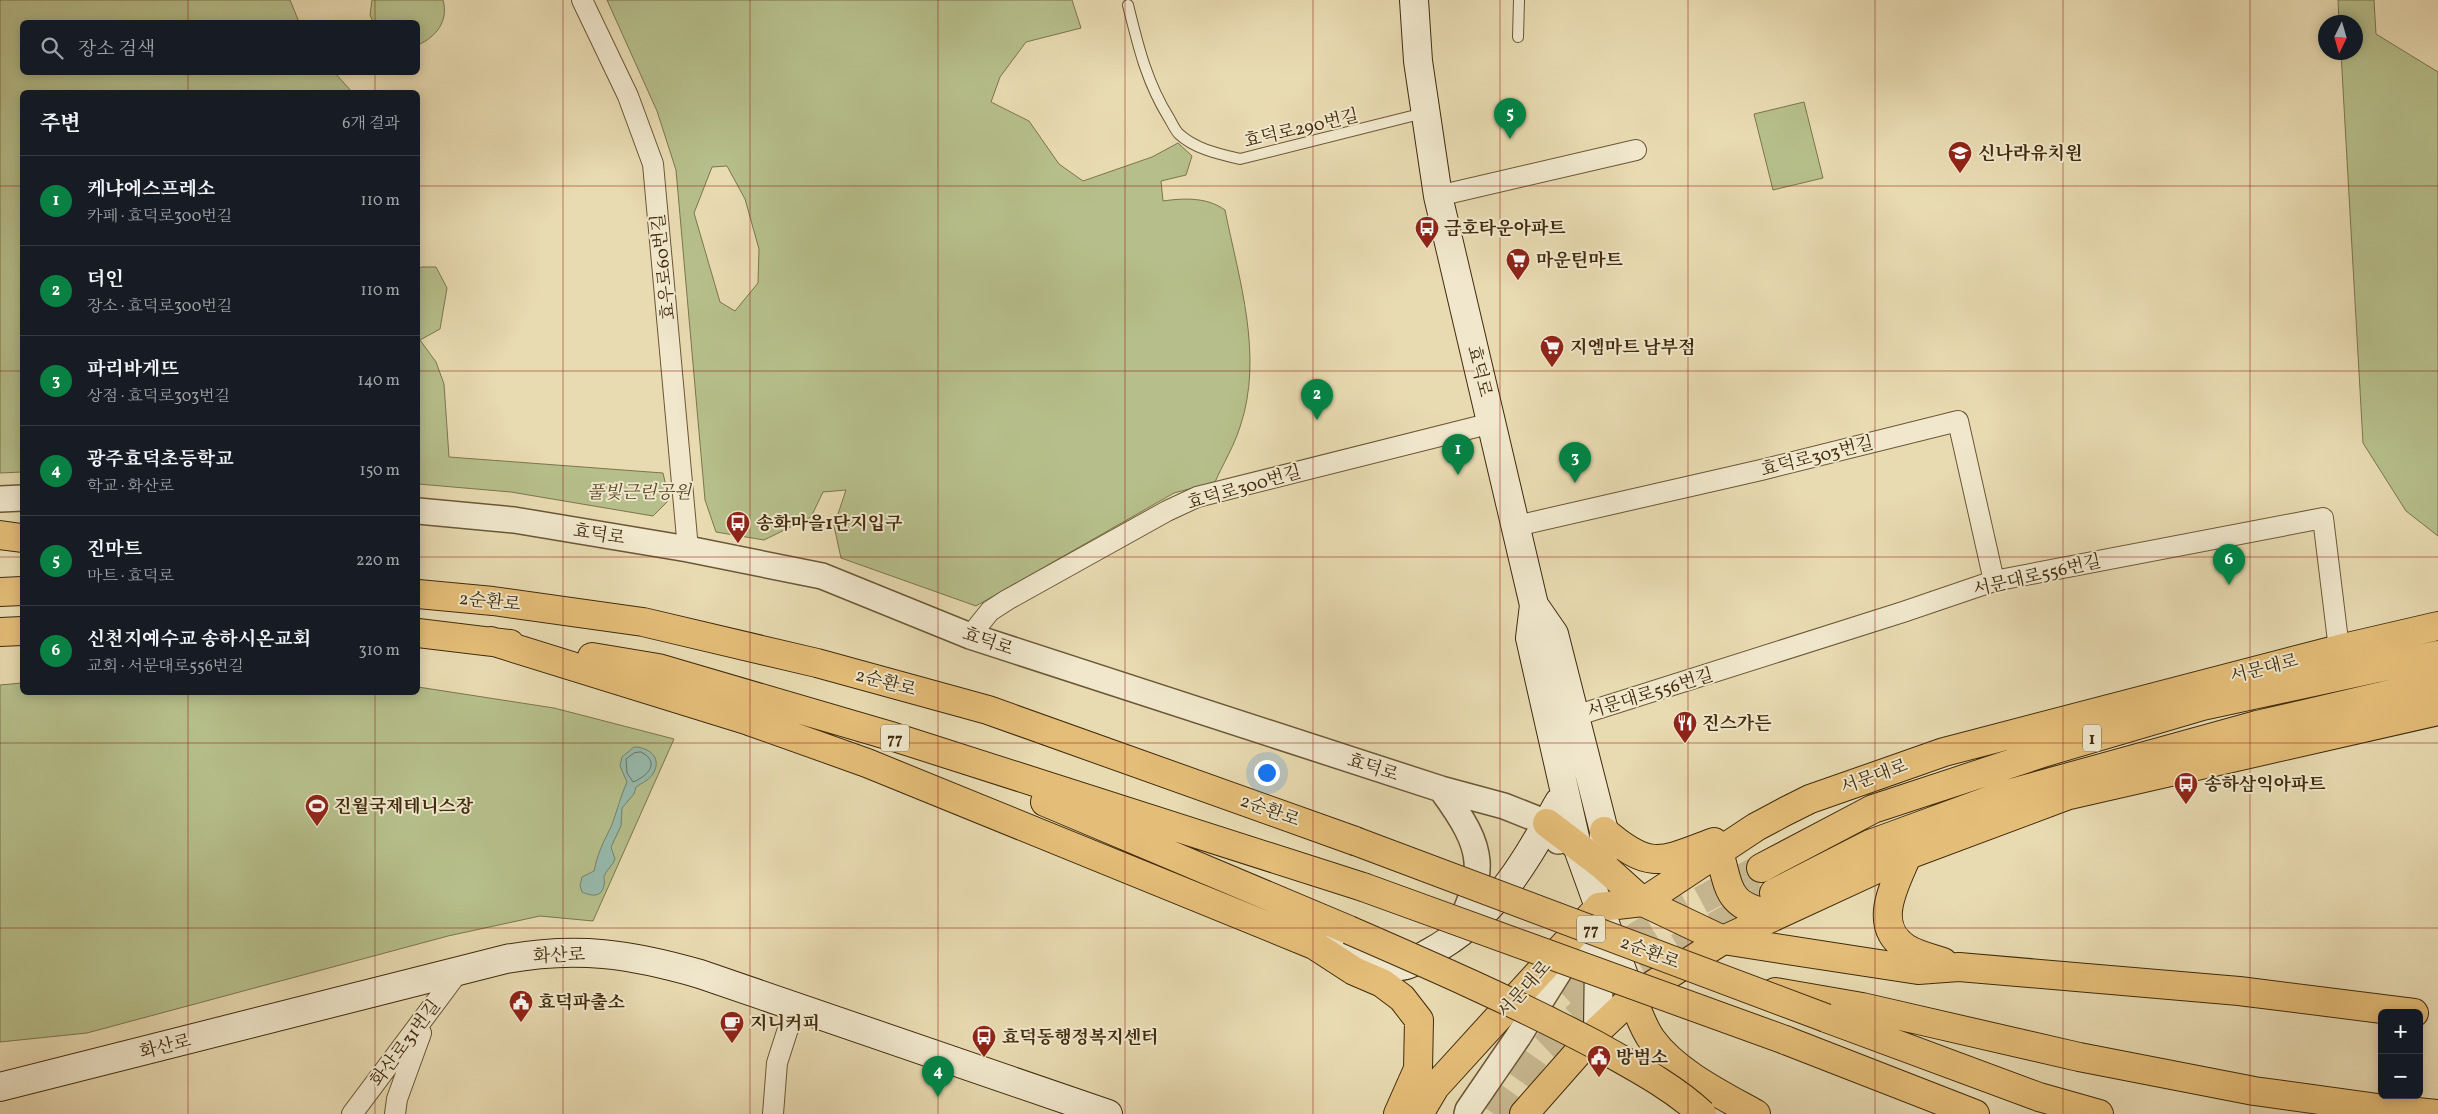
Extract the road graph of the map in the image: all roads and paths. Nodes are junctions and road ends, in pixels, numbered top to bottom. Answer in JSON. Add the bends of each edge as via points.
{"nodes":[{"id":1,"x":582,"y":0,"type":"edge"},
{"id":2,"x":1414,"y":0,"type":"edge"},
{"id":3,"x":1519,"y":0,"type":"edge"},
{"id":4,"x":1128,"y":5,"type":"dead end"},
{"id":5,"x":1518,"y":37,"type":"dead end"},
{"id":6,"x":1425,"y":113,"type":"junction"},
{"id":7,"x":1636,"y":150,"type":"dead end"},
{"id":8,"x":1438,"y":196,"type":"junction"},
{"id":9,"x":1492,"y":423,"type":"junction"},
{"id":10,"x":20,"y":498,"type":"edge"},
{"id":11,"x":0,"y":499,"type":"edge"},
{"id":12,"x":420,"y":511,"type":"edge"},
{"id":13,"x":1516,"y":526,"type":"junction"},
{"id":14,"x":0,"y":535,"type":"edge"},
{"id":15,"x":20,"y":538,"type":"edge"},
{"id":16,"x":688,"y":549,"type":"junction"},
{"id":17,"x":1994,"y":581,"type":"junction"},
{"id":18,"x":20,"y":591,"type":"edge"},
{"id":19,"x":0,"y":592,"type":"edge"},
{"id":20,"x":420,"y":594,"type":"edge"},
{"id":21,"x":1534,"y":605,"type":"junction"},
{"id":22,"x":2438,"y":626,"type":"edge"},
{"id":23,"x":20,"y":631,"type":"edge"},
{"id":24,"x":0,"y":632,"type":"edge"},
{"id":25,"x":420,"y":633,"type":"edge"},
{"id":26,"x":970,"y":636,"type":"junction"},
{"id":27,"x":492,"y":641,"type":"junction"},
{"id":28,"x":2339,"y":649,"type":"junction"},
{"id":29,"x":2438,"y":655,"type":"edge"},
{"id":30,"x":2438,"y":682,"type":"edge"},
{"id":31,"x":2438,"y":710,"type":"edge"},
{"id":32,"x":1575,"y":716,"type":"junction"},
{"id":33,"x":894,"y":737,"type":"junction"},
{"id":34,"x":1583,"y":755,"type":"junction"},
{"id":35,"x":1441,"y":789,"type":"junction"},
{"id":36,"x":1564,"y":794,"type":"junction"},
{"id":37,"x":1547,"y":824,"type":"junction"},
{"id":38,"x":1756,"y":828,"type":"junction"},
{"id":39,"x":1604,"y":831,"type":"junction"},
{"id":40,"x":1577,"y":846,"type":"junction"},
{"id":41,"x":1720,"y":851,"type":"junction"},
{"id":42,"x":1907,"y":856,"type":"junction"},
{"id":43,"x":1602,"y":865,"type":"junction"},
{"id":44,"x":1761,"y":868,"type":"tunnel mouth"},
{"id":45,"x":1643,"y":902,"type":"junction"},
{"id":46,"x":1775,"y":904,"type":"junction"},
{"id":47,"x":1599,"y":907,"type":"junction"},
{"id":48,"x":1453,"y":939,"type":"junction"},
{"id":49,"x":1723,"y":940,"type":"junction"},
{"id":50,"x":1314,"y":945,"type":"junction"},
{"id":51,"x":1958,"y":967,"type":"junction"},
{"id":52,"x":458,"y":971,"type":"junction"},
{"id":53,"x":1739,"y":985,"type":"junction"},
{"id":54,"x":1632,"y":998,"type":"junction"},
{"id":55,"x":795,"y":1007,"type":"junction"},
{"id":56,"x":431,"y":1008,"type":"junction"},
{"id":57,"x":2382,"y":1009,"type":"edge"},
{"id":58,"x":2423,"y":1015,"type":"edge"},
{"id":59,"x":2438,"y":1018,"type":"edge"},
{"id":60,"x":1598,"y":1030,"type":"junction"},
{"id":61,"x":0,"y":1087,"type":"edge"},
{"id":62,"x":352,"y":1114,"type":"edge"},
{"id":63,"x":395,"y":1114,"type":"edge"},
{"id":64,"x":773,"y":1114,"type":"edge"},
{"id":65,"x":1108,"y":1114,"type":"edge"},
{"id":66,"x":1398,"y":1114,"type":"edge"},
{"id":67,"x":1418,"y":1114,"type":"edge"},
{"id":68,"x":1467,"y":1114,"type":"edge"},
{"id":69,"x":1524,"y":1114,"type":"edge"},
{"id":70,"x":1702,"y":1114,"type":"edge"},
{"id":71,"x":1756,"y":1114,"type":"edge"},
{"id":72,"x":1975,"y":1114,"type":"edge"},
{"id":73,"x":2099,"y":1114,"type":"edge"},
{"id":74,"x":2438,"y":1114,"type":"edge"}],
"edges":[{"from":1,"to":16,"type":"street","name":"효우로60번길","via":[[628,96],[653,164]]},
{"from":2,"to":6,"type":"main road","name":"효덕로"},
{"from":3,"to":5,"type":"lane"},
{"from":4,"to":6,"type":"lane","name":"효덕로290번길","via":[[1146,73],[1178,133],[1219,154],[1240,159]]},
{"from":6,"to":8,"type":"main road","name":"효덕로"},
{"from":7,"to":8,"type":"street"},
{"from":8,"to":9,"type":"main road","name":"효덕로"},
{"from":9,"to":13,"type":"main road","name":"효덕로"},
{"from":9,"to":26,"type":"street","name":"효덕로300번길","via":[[1197,497],[1007,600],[990,612]]},
{"from":10,"to":11,"type":"street"},
{"from":12,"to":16,"type":"street","name":"효덕로","via":[[514,520]]},
{"from":13,"to":17,"type":"street","name":"효덕로303번길","via":[[1958,421]]},
{"from":13,"to":21,"type":"main road","name":"효덕로"},
{"from":14,"to":15,"type":"main road"},
{"from":16,"to":26,"type":"street","name":"효덕로","via":[[822,576]]},
{"from":17,"to":28,"type":"street","name":"서문대로556번길","via":[[2323,518]]},
{"from":17,"to":32,"type":"street","name":"서문대로556번길"},
{"from":18,"to":19,"type":"main road"},
{"from":20,"to":53,"type":"main road","name":"2순환로","number":"77","bridge":true,"via":[[643,622],[817,663],[988,710],[1355,841]]},
{"from":21,"to":32,"type":"main road","name":"효덕로","via":[[1554,634]]},
{"from":21,"to":36,"type":"main road","name":"효덕로","via":[[1530,638]]},
{"from":22,"to":28,"type":"main road","name":"서문대로"},
{"from":23,"to":24,"type":"main road"},
{"from":25,"to":27,"type":"main road","name":"2순환로","number":"77"},
{"from":26,"to":35,"type":"street","name":"효덕로"},
{"from":27,"to":33,"type":"main road","name":"2순환로","number":"77","via":[[658,668]]},
{"from":27,"to":50,"type":"main road","via":[[749,721],[867,763]]},
{"from":28,"to":38,"type":"main road","name":"서문대로","via":[[1944,752],[1810,799]]},
{"from":29,"to":44,"type":"main road","name":"서문대로","number":"1","via":[[2202,706],[2046,752],[1872,809]]},
{"from":30,"to":46,"type":"main road","number":"1","via":[[2257,725],[2004,795],[1870,844]]},
{"from":31,"to":42,"type":"main road","via":[[2069,795]]},
{"from":32,"to":34,"type":"main road","name":"효덕로"},
{"from":33,"to":70,"type":"main road","bridge":true,"via":[[1458,977],[1642,1070]]},
{"from":33,"to":72,"type":"main road","name":"2순환로","number":"77","bridge":true,"via":[[1363,887],[1785,1040]]},
{"from":34,"to":36,"type":"main road"},
{"from":34,"to":39,"type":"main road","name":"효덕로"},
{"from":35,"to":37,"type":"street","name":"효덕로","via":[[1504,806]]},
{"from":35,"to":48,"type":"street","via":[[1466,824],[1477,852],[1472,900]]},
{"from":36,"to":37,"type":"main road"},
{"from":36,"to":40,"type":"main road","name":"효덕로"},
{"from":37,"to":40,"type":"main road"},
{"from":37,"to":47,"type":"street"},
{"from":37,"to":48,"type":"main road","via":[[1507,887],[1481,917]]},
{"from":38,"to":39,"type":"main road","via":[[1669,859],[1645,859],[1627,851]]},
{"from":38,"to":41,"type":"main road","name":"서문대로"},
{"from":39,"to":43,"type":"main road","name":"효덕로"},
{"from":40,"to":43,"type":"main road"},
{"from":40,"to":47,"type":"main road","name":"효덕로"},
{"from":41,"to":45,"type":"main road","name":"서문대로"},
{"from":41,"to":46,"type":"main road","via":[[1725,878],[1735,899],[1757,912]]},
{"from":42,"to":46,"type":"main road"},
{"from":42,"to":51,"type":"main road","via":[[1886,908],[1891,931],[1907,949]]},
{"from":43,"to":45,"type":"main road"},
{"from":43,"to":47,"type":"main road","name":"효덕로"},
{"from":45,"to":47,"type":"main road","name":"서문대로"},
{"from":45,"to":49,"type":"main road"},
{"from":46,"to":49,"type":"main road"},
{"from":47,"to":54,"type":"main road"},
{"from":47,"to":60,"type":"main road","name":"효덕로"},
{"from":47,"to":67,"type":"main road","name":"서문대로","via":[[1435,1087]]},
{"from":47,"to":68,"type":"street"},
{"from":48,"to":50,"type":"main road","via":[[1403,966],[1378,964]]},
{"from":49,"to":51,"type":"main road","via":[[1918,970]]},
{"from":49,"to":54,"type":"main road"},
{"from":50,"to":66,"type":"main road","via":[[1354,971],[1382,983],[1402,998],[1419,1020],[1418,1069]]},
{"from":51,"to":57,"type":"main road","via":[[2239,991]]},
{"from":52,"to":55,"type":"main road","name":"화산로","via":[[533,954],[610,954],[663,963]]},
{"from":52,"to":56,"type":"street","name":"화산로31번길"},
{"from":52,"to":61,"type":"main road","name":"화산로"},
{"from":53,"to":73,"type":"main road","name":"2순환로","number":"77","bridge":true,"via":[[2039,1096]]},
{"from":53,"to":74,"type":"main road","bridge":true,"via":[[1862,1007],[2070,1055],[2254,1091]]},
{"from":54,"to":60,"type":"main road"},
{"from":54,"to":71,"type":"main road","via":[[1652,1040],[1675,1062],[1712,1089]]},
{"from":55,"to":64,"type":"street","via":[[778,1063]]},
{"from":55,"to":65,"type":"main road","name":"화산로"},
{"from":56,"to":62,"type":"street","name":"화산로31번길"},
{"from":56,"to":63,"type":"street","via":[[406,1072]]},
{"from":58,"to":59,"type":"main road"},
{"from":60,"to":69,"type":"main road"}]}
